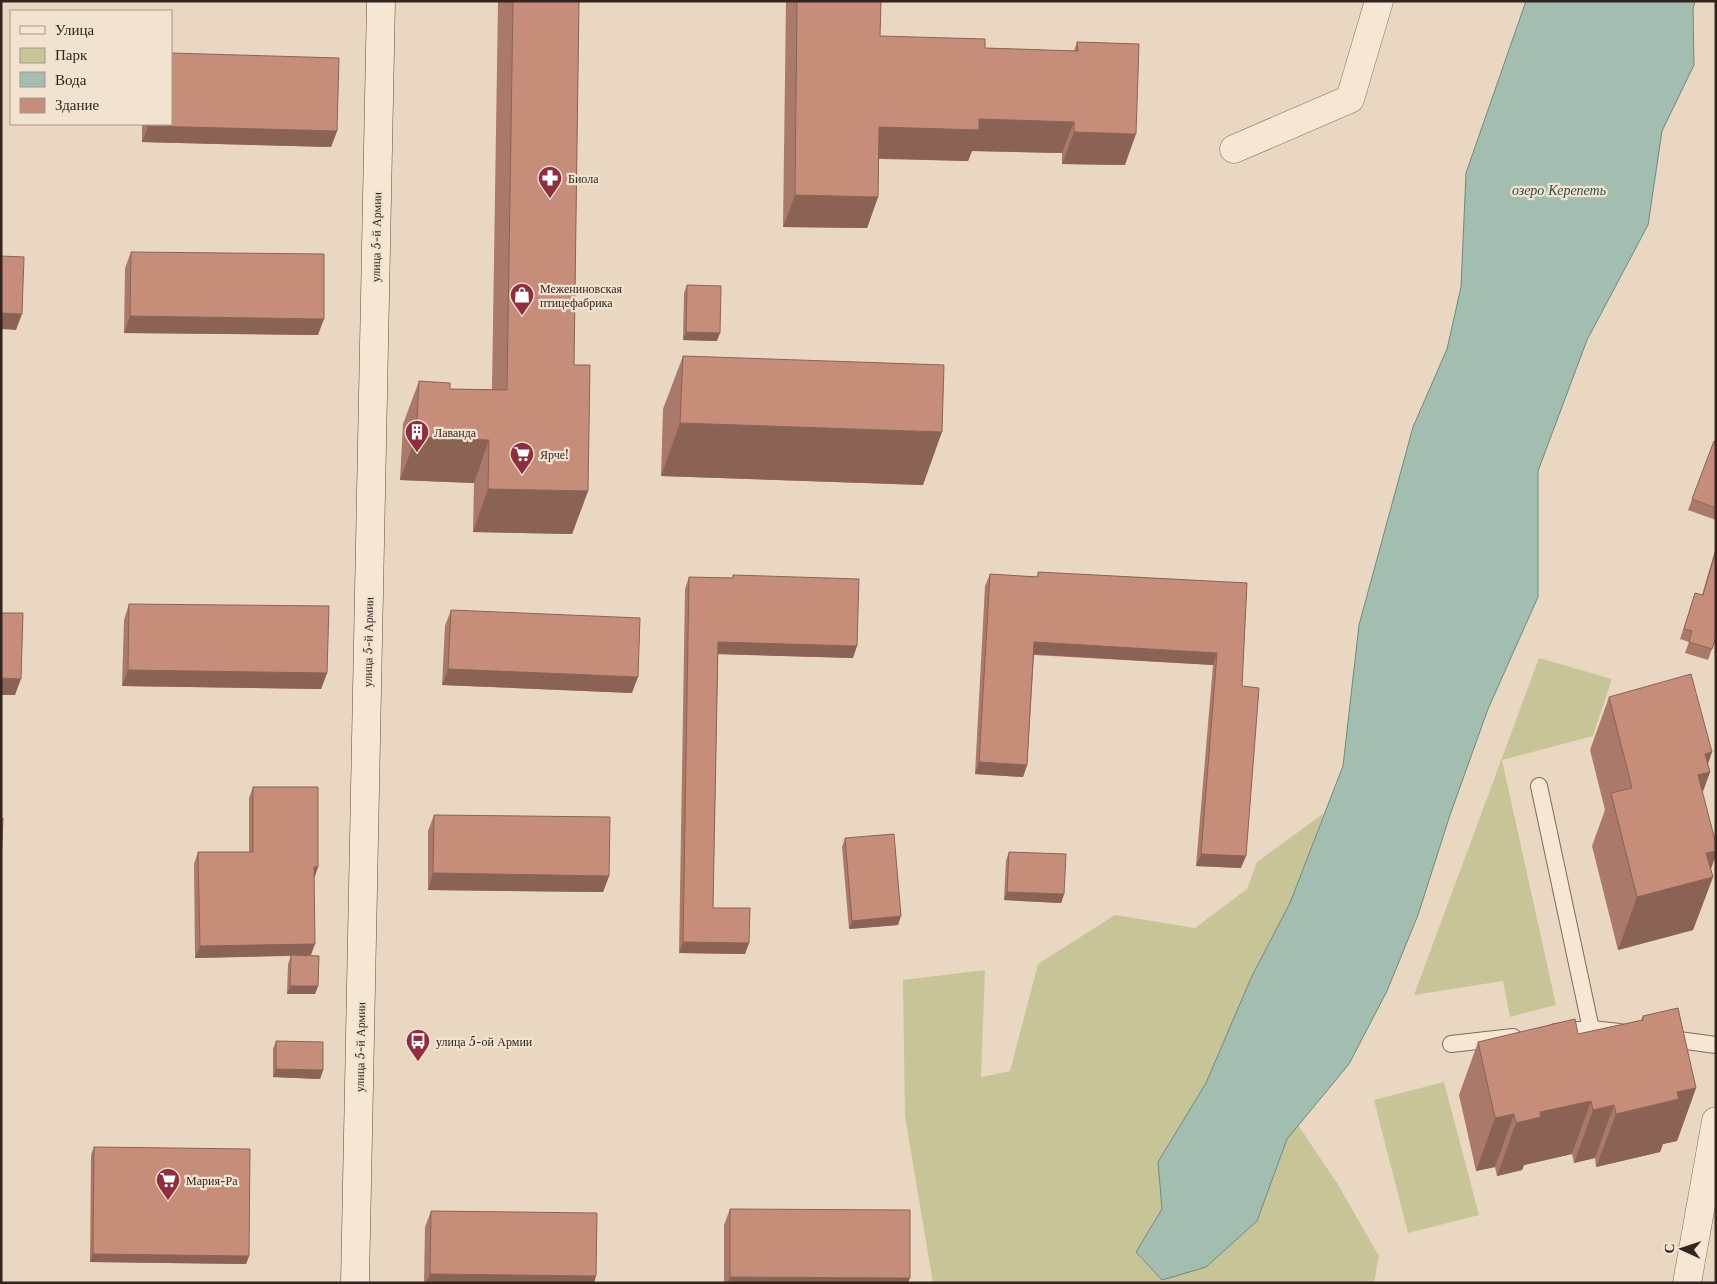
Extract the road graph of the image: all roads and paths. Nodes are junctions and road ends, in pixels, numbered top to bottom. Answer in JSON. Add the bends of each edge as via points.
{"nodes":[{"id":1,"x":381,"y":1,"type":"edge"},
{"id":2,"x":1379,"y":1,"type":"edge"},
{"id":3,"x":1234,"y":149,"type":"dead end"},
{"id":4,"x":1539,"y":786,"type":"dead end"},
{"id":5,"x":1591,"y":1028,"type":"junction"},
{"id":6,"x":1451,"y":1044,"type":"dead end"},
{"id":7,"x":1716,"y":1045,"type":"edge"},
{"id":8,"x":1716,"y":1121,"type":"edge"},
{"id":9,"x":356,"y":1283,"type":"edge"},
{"id":10,"x":1687,"y":1283,"type":"edge"}],
"edges":[{"from":1,"to":9,"type":"main road","name":"улица 5-й Армии"},
{"from":2,"to":3,"type":"main road","via":[[1350,99]]},
{"from":4,"to":5,"type":"lane"},
{"from":5,"to":6,"type":"lane"},
{"from":5,"to":7,"type":"lane"},
{"from":8,"to":10,"type":"main road"}]}
